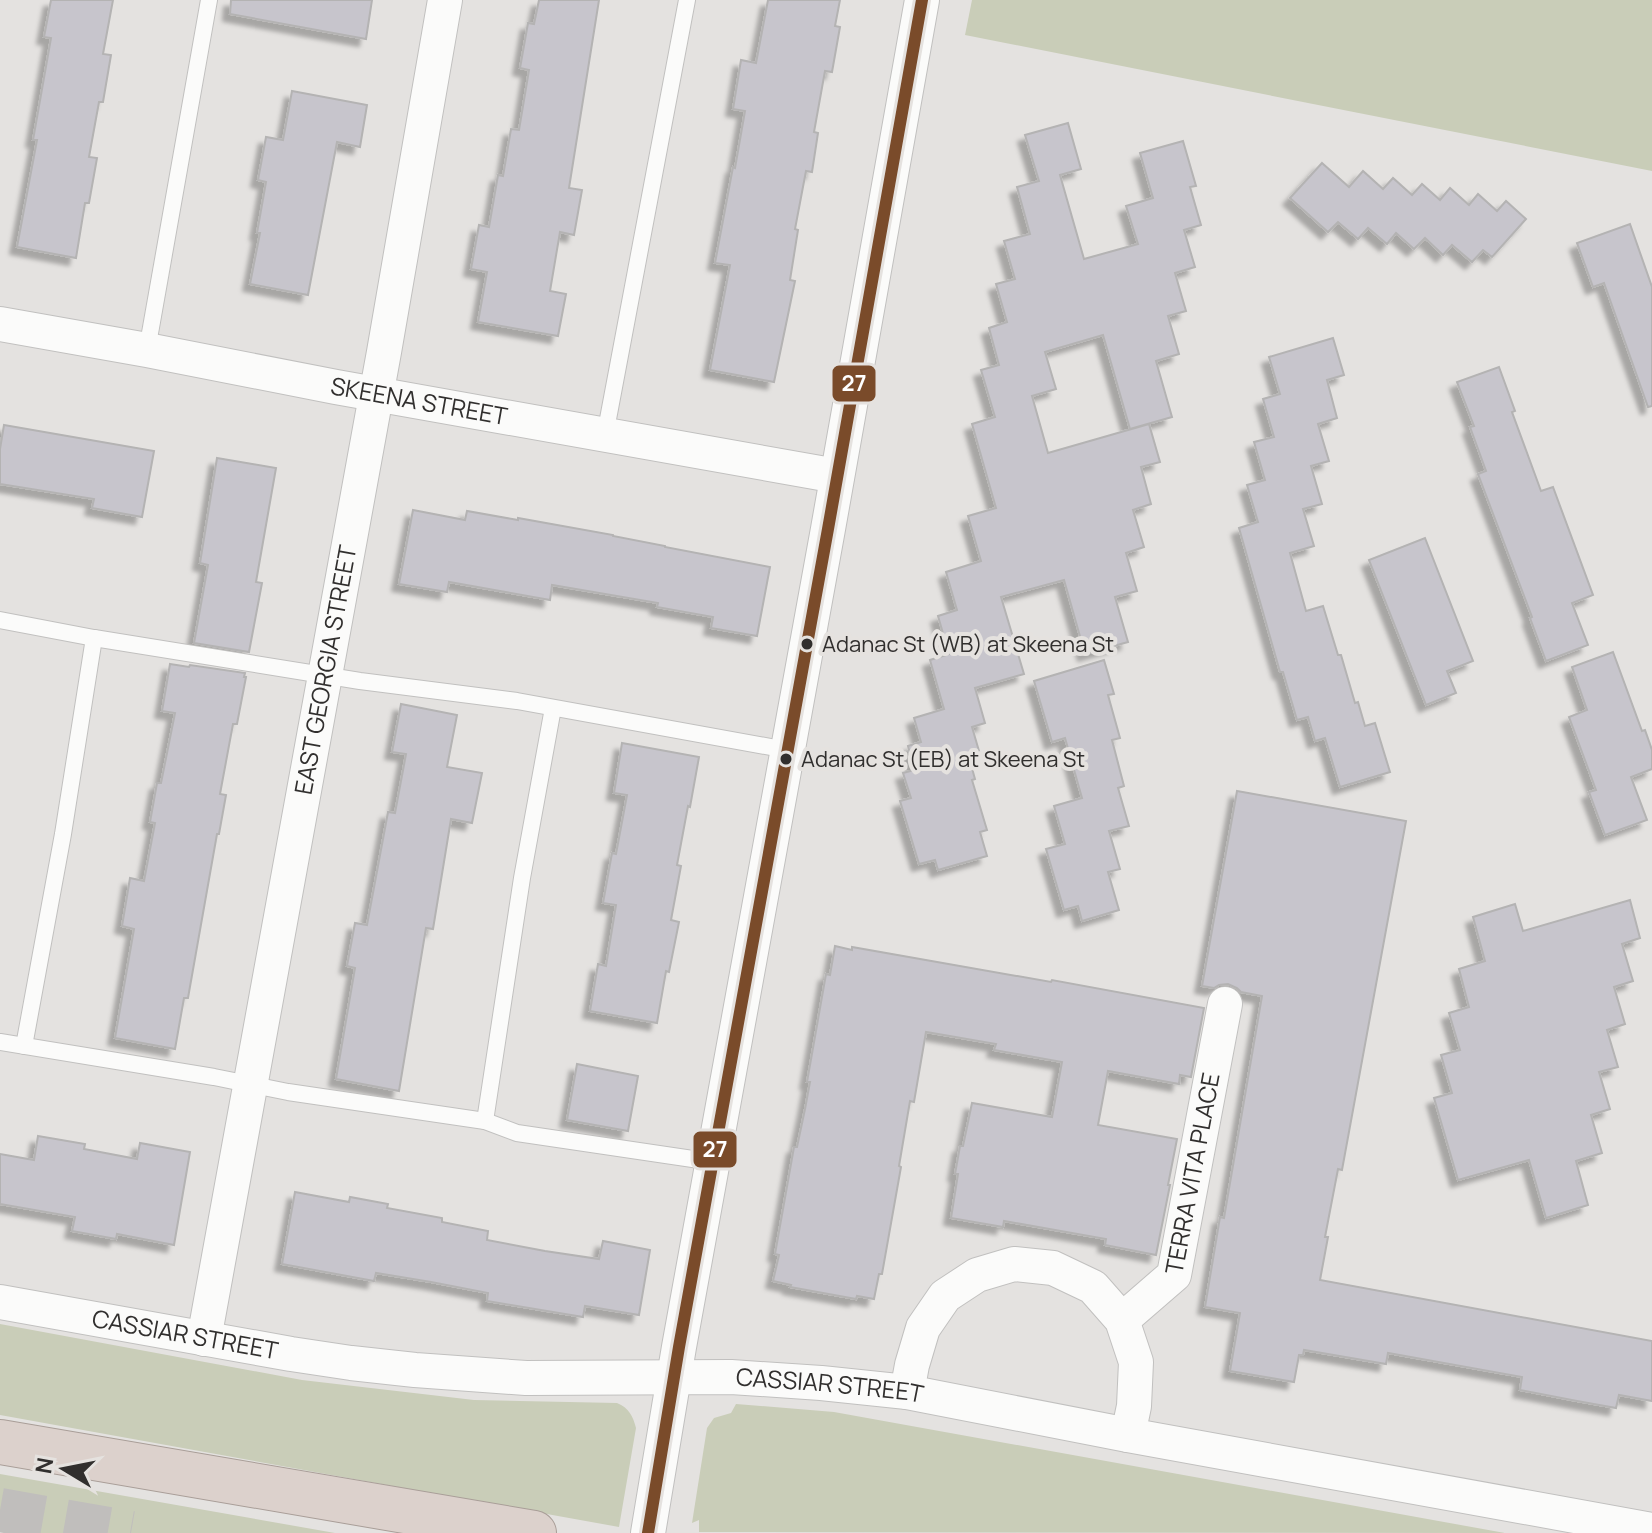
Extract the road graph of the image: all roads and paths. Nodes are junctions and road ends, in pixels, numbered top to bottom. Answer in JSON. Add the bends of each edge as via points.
{"nodes":[{"id":1,"x":209,"y":0,"type":"edge"},
{"id":2,"x":445,"y":0,"type":"edge"},
{"id":3,"x":687,"y":0,"type":"edge"},
{"id":4,"x":922,"y":0,"type":"edge"},
{"id":5,"x":0,"y":324,"type":"edge"},
{"id":6,"x":147,"y":350,"type":"junction"},
{"id":7,"x":376,"y":394,"type":"junction"},
{"id":8,"x":605,"y":435,"type":"junction"},
{"id":9,"x":837,"y":476,"type":"junction"},
{"id":10,"x":0,"y":620,"type":"edge"},
{"id":11,"x":94,"y":638,"type":"junction"},
{"id":12,"x":325,"y":675,"type":"junction"},
{"id":13,"x":553,"y":708,"type":"junction"},
{"id":14,"x":787,"y":750,"type":"junction"},
{"id":15,"x":1225,"y":1004,"type":"dead end"},
{"id":16,"x":0,"y":1042,"type":"edge"},
{"id":17,"x":24,"y":1046,"type":"junction"},
{"id":18,"x":250,"y":1084,"type":"junction"},
{"id":19,"x":485,"y":1121,"type":"junction"},
{"id":20,"x":713,"y":1162,"type":"junction"},
{"id":21,"x":0,"y":1302,"type":"edge"},
{"id":22,"x":1122,"y":1320,"type":"junction"},
{"id":23,"x":204,"y":1339,"type":"junction"},
{"id":24,"x":673,"y":1378,"type":"junction"},
{"id":25,"x":907,"y":1392,"type":"junction"},
{"id":26,"x":1128,"y":1435,"type":"junction"},
{"id":27,"x":0,"y":1442,"type":"edge"},
{"id":28,"x":651,"y":1518,"type":"edge"},
{"id":29,"x":1652,"y":1530,"type":"edge"},
{"id":30,"x":534,"y":1533,"type":"edge"}],
"edges":[{"from":1,"to":6,"type":"lane"},
{"from":2,"to":7,"type":"street","name":"EAST GEORGIA STREET"},
{"from":3,"to":8,"type":"lane"},
{"from":4,"to":9,"type":"street"},
{"from":5,"to":6,"type":"street","name":"SKEENA STREET"},
{"from":6,"to":7,"type":"street","name":"SKEENA STREET"},
{"from":7,"to":8,"type":"street","name":"SKEENA STREET"},
{"from":7,"to":12,"type":"street","name":"EAST GEORGIA STREET"},
{"from":8,"to":9,"type":"street","name":"SKEENA STREET"},
{"from":9,"to":14,"type":"street"},
{"from":10,"to":11,"type":"lane"},
{"from":11,"to":12,"type":"lane"},
{"from":11,"to":17,"type":"lane"},
{"from":12,"to":13,"type":"lane"},
{"from":12,"to":18,"type":"street","name":"EAST GEORGIA STREET"},
{"from":13,"to":14,"type":"lane"},
{"from":13,"to":19,"type":"lane"},
{"from":14,"to":20,"type":"street"},
{"from":15,"to":22,"type":"street","name":"TERRA VITA PLACE","via":[[1174,1275]]},
{"from":16,"to":17,"type":"lane"},
{"from":17,"to":18,"type":"lane"},
{"from":18,"to":19,"type":"lane"},
{"from":18,"to":23,"type":"street","name":"EAST GEORGIA STREET"},
{"from":19,"to":20,"type":"lane","via":[[517,1133]]},
{"from":20,"to":24,"type":"street"},
{"from":21,"to":23,"type":"street","name":"CASSIAR STREET"},
{"from":22,"to":25,"type":"street","via":[[1093,1287],[1053,1268],[1014,1264],[977,1275],[945,1296],[923,1328]]},
{"from":22,"to":26,"type":"street","via":[[1136,1362]]},
{"from":23,"to":24,"type":"street","name":"CASSIAR STREET","via":[[461,1374]]},
{"from":24,"to":25,"type":"street","name":"CASSIAR STREET","via":[[731,1377]]},
{"from":24,"to":28,"type":"street"},
{"from":25,"to":26,"type":"street","name":"CASSIAR STREET"},
{"from":26,"to":29,"type":"street","name":"CASSIAR STREET"},
{"from":27,"to":30,"type":"highway"}]}
